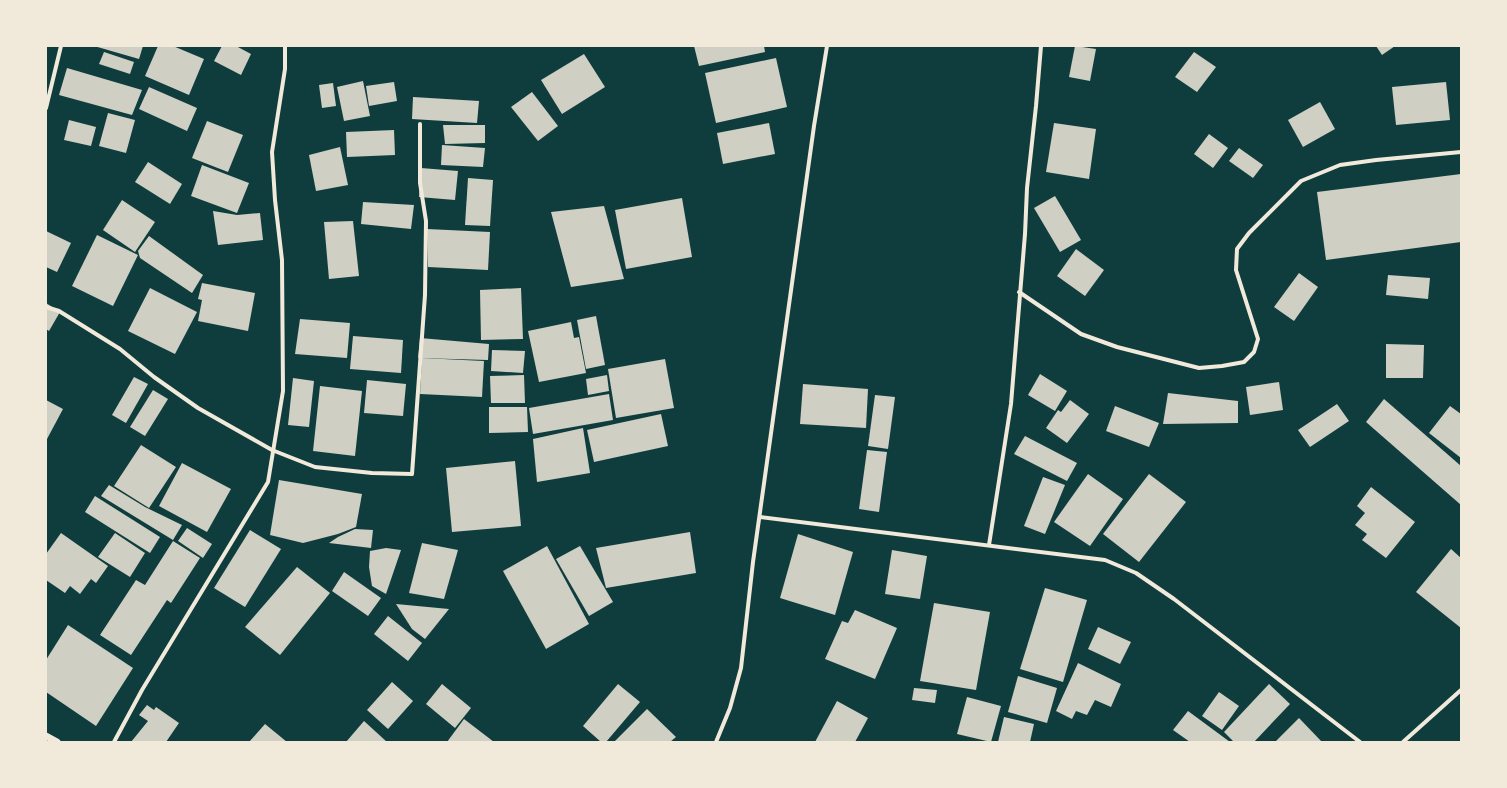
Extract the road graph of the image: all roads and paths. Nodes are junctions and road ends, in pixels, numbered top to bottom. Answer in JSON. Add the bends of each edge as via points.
{"nodes":[{"id":1,"x":61,"y":46,"type":"edge"},
{"id":2,"x":285,"y":46,"type":"edge"},
{"id":3,"x":827,"y":46,"type":"edge"},
{"id":4,"x":1041,"y":46,"type":"edge"},
{"id":5,"x":46,"y":108,"type":"edge"},
{"id":6,"x":420,"y":124,"type":"dead end"},
{"id":7,"x":1461,"y":152,"type":"edge"},
{"id":8,"x":1019,"y":292,"type":"junction"},
{"id":9,"x":46,"y":307,"type":"edge"},
{"id":10,"x":272,"y":450,"type":"junction"},
{"id":11,"x":760,"y":517,"type":"junction"},
{"id":12,"x":989,"y":545,"type":"junction"},
{"id":13,"x":1461,"y":690,"type":"edge"},
{"id":14,"x":46,"y":736,"type":"edge"},
{"id":15,"x":57,"y":742,"type":"edge"},
{"id":16,"x":114,"y":742,"type":"edge"},
{"id":17,"x":716,"y":742,"type":"edge"},
{"id":18,"x":1360,"y":742,"type":"edge"},
{"id":19,"x":1403,"y":742,"type":"edge"}],
"edges":[{"from":1,"to":5,"type":"street"},
{"from":2,"to":10,"type":"street","via":[[285,69],[272,152],[282,260],[283,320],[283,391]]},
{"from":3,"to":11,"type":"street"},
{"from":4,"to":8,"type":"street"},
{"from":6,"to":10,"type":"street","via":[[420,183],[426,222],[425,295],[412,474],[372,474],[316,467]]},
{"from":7,"to":8,"type":"street","via":[[1340,165],[1301,181],[1249,232],[1236,249],[1236,270],[1258,339],[1254,352],[1244,362],[1200,368],[1117,347],[1081,334]]},
{"from":8,"to":12,"type":"street","via":[[1011,404]]},
{"from":9,"to":10,"type":"street","via":[[60,311],[120,348],[198,408]]},
{"from":10,"to":16,"type":"street","via":[[268,482],[142,690]]},
{"from":11,"to":12,"type":"street"},
{"from":11,"to":17,"type":"street","via":[[741,668],[730,708]]},
{"from":12,"to":18,"type":"street","via":[[1105,560],[1136,573],[1218,631]]},
{"from":13,"to":19,"type":"street"},
{"from":14,"to":15,"type":"street"}]}
